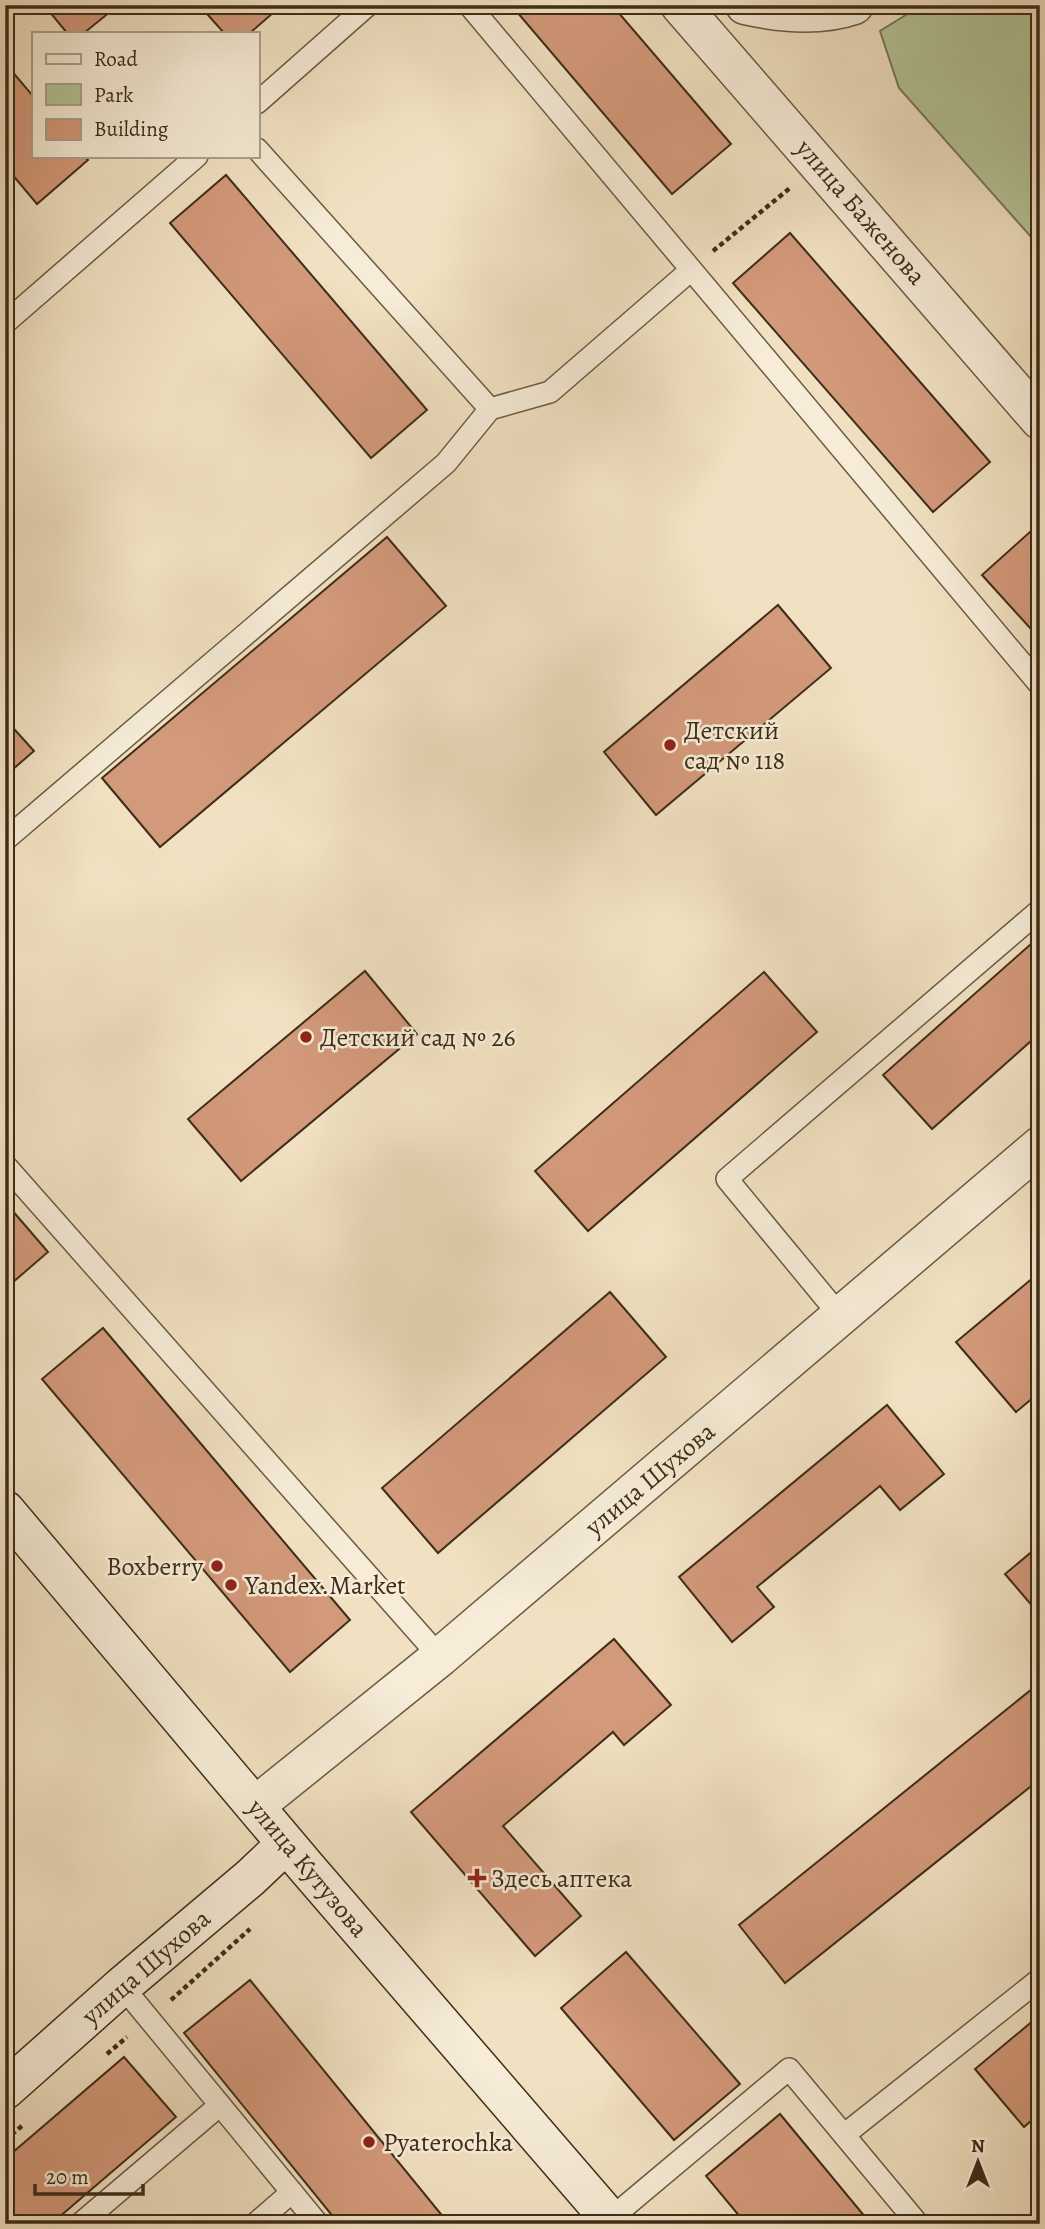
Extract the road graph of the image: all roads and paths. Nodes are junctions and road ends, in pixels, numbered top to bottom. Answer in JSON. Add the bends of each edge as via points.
{"nodes":[{"id":1,"x":469,"y":5,"type":"edge"},
{"id":2,"x":680,"y":5,"type":"edge"},
{"id":3,"x":744,"y":5,"type":"edge"},
{"id":4,"x":854,"y":5,"type":"edge"},
{"id":5,"x":361,"y":7,"type":"edge"},
{"id":6,"x":259,"y":101,"type":"edge"},
{"id":7,"x":259,"y":151,"type":"edge"},
{"id":8,"x":195,"y":158,"type":"edge"},
{"id":9,"x":819,"y":163,"type":"junction"},
{"id":10,"x":691,"y":270,"type":"junction"},
{"id":11,"x":5,"y":323,"type":"edge"},
{"id":12,"x":490,"y":409,"type":"junction"},
{"id":13,"x":1040,"y":420,"type":"edge"},
{"id":14,"x":1040,"y":685,"type":"edge"},
{"id":15,"x":5,"y":840,"type":"edge"},
{"id":16,"x":1040,"y":910,"type":"edge"},
{"id":17,"x":1040,"y":1146,"type":"edge"},
{"id":18,"x":5,"y":1165,"type":"edge"},
{"id":19,"x":841,"y":1317,"type":"junction"},
{"id":20,"x":5,"y":1510,"type":"edge"},
{"id":21,"x":440,"y":1657,"type":"junction"},
{"id":22,"x":255,"y":1806,"type":"junction"},
{"id":23,"x":286,"y":1844,"type":"junction"},
{"id":24,"x":1040,"y":1979,"type":"edge"},
{"id":25,"x":122,"y":1986,"type":"junction"},
{"id":26,"x":5,"y":2090,"type":"edge"},
{"id":27,"x":220,"y":2105,"type":"junction"},
{"id":28,"x":844,"y":2135,"type":"junction"},
{"id":29,"x":292,"y":2192,"type":"junction"},
{"id":30,"x":612,"y":2221,"type":"edge"},
{"id":31,"x":80,"y":2224,"type":"edge"},
{"id":32,"x":255,"y":2224,"type":"edge"},
{"id":33,"x":318,"y":2224,"type":"edge"},
{"id":34,"x":918,"y":2224,"type":"edge"}],
"edges":[{"from":1,"to":10,"type":"lane"},
{"from":2,"to":9,"type":"street","name":"улица Баженова"},
{"from":3,"to":4,"type":"street","via":[[779,13]]},
{"from":5,"to":6,"type":"lane"},
{"from":7,"to":12,"type":"lane"},
{"from":8,"to":11,"type":"lane"},
{"from":9,"to":10,"type":"path"},
{"from":9,"to":13,"type":"street","name":"улица Баженова"},
{"from":10,"to":12,"type":"lane","via":[[550,392]]},
{"from":10,"to":14,"type":"lane"},
{"from":12,"to":15,"type":"lane","via":[[446,463]]},
{"from":16,"to":19,"type":"lane","via":[[727,1178]]},
{"from":17,"to":19,"type":"street","name":"улица Шухова"},
{"from":18,"to":21,"type":"lane"},
{"from":19,"to":21,"type":"street","name":"улица Шухова"},
{"from":20,"to":22,"type":"street","name":"улица Кутузова"},
{"from":21,"to":22,"type":"street","name":"улица Шухова"},
{"from":22,"to":23,"type":"street","name":"улица Кутузова"},
{"from":23,"to":25,"type":"street","name":"улица Шухова"},
{"from":23,"to":30,"type":"street","name":"улица Кутузова"},
{"from":24,"to":28,"type":"lane"},
{"from":25,"to":26,"type":"street","name":"улица Шухова"},
{"from":25,"to":27,"type":"lane"},
{"from":27,"to":29,"type":"lane"},
{"from":27,"to":31,"type":"lane"},
{"from":28,"to":30,"type":"lane","via":[[789,2069]]},
{"from":28,"to":34,"type":"lane"},
{"from":29,"to":32,"type":"lane"},
{"from":29,"to":33,"type":"lane"}]}
